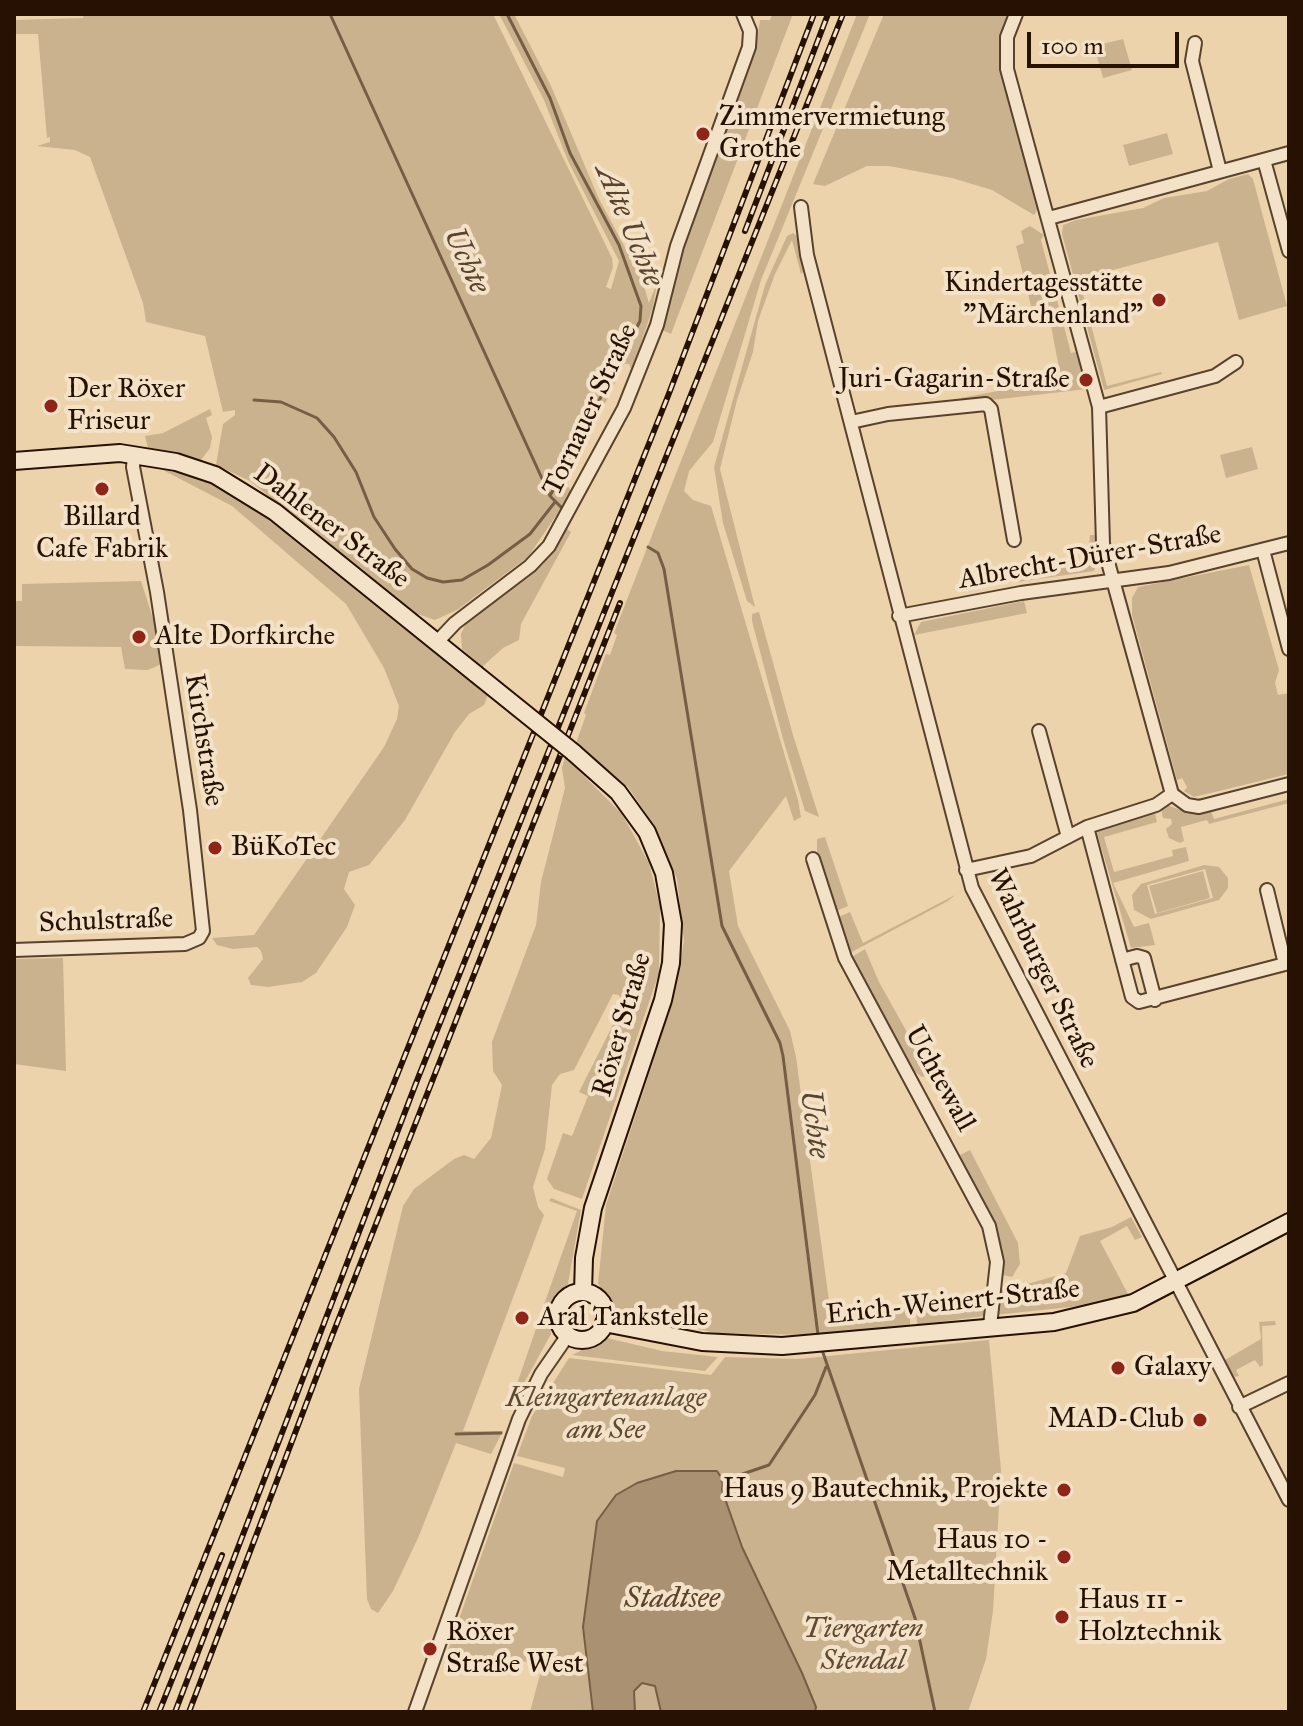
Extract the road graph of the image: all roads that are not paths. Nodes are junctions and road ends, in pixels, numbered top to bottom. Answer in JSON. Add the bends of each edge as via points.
{"nodes":[{"id":1,"x":743,"y":14,"type":"edge"},
{"id":2,"x":1016,"y":14,"type":"edge"},
{"id":3,"x":1195,"y":43,"type":"dead end"},
{"id":4,"x":1289,"y":153,"type":"edge"},
{"id":5,"x":1264,"y":160,"type":"junction"},
{"id":6,"x":1220,"y":171,"type":"junction"},
{"id":7,"x":801,"y":207,"type":"dead end"},
{"id":8,"x":1049,"y":218,"type":"junction"},
{"id":9,"x":1289,"y":251,"type":"edge"},
{"id":10,"x":1236,"y":362,"type":"dead end"},
{"id":11,"x":1099,"y":407,"type":"junction"},
{"id":12,"x":851,"y":422,"type":"junction"},
{"id":13,"x":134,"y":455,"type":"junction"},
{"id":14,"x":14,"y":461,"type":"edge"},
{"id":15,"x":1014,"y":540,"type":"dead end"},
{"id":16,"x":1289,"y":543,"type":"edge"},
{"id":17,"x":1263,"y":550,"type":"junction"},
{"id":18,"x":1112,"y":581,"type":"junction"},
{"id":19,"x":899,"y":616,"type":"junction"},
{"id":20,"x":437,"y":642,"type":"junction"},
{"id":21,"x":1289,"y":649,"type":"edge"},
{"id":22,"x":1039,"y":731,"type":"dead end"},
{"id":23,"x":573,"y":752,"type":"joint"},
{"id":24,"x":1289,"y":784,"type":"edge"},
{"id":25,"x":1172,"y":794,"type":"junction"},
{"id":26,"x":1087,"y":827,"type":"junction"},
{"id":27,"x":1068,"y":837,"type":"junction"},
{"id":28,"x":813,"y":859,"type":"dead end"},
{"id":29,"x":966,"y":870,"type":"junction"},
{"id":30,"x":1267,"y":890,"type":"dead end"},
{"id":31,"x":199,"y":938,"type":"joint"},
{"id":32,"x":14,"y":950,"type":"edge"},
{"id":33,"x":1122,"y":960,"type":"junction"},
{"id":34,"x":1155,"y":1000,"type":"junction"},
{"id":35,"x":1289,"y":1222,"type":"edge"},
{"id":36,"x":1175,"y":1283,"type":"junction"},
{"id":37,"x":583,"y":1292,"type":"junction"},
{"id":38,"x":604,"y":1323,"type":"junction"},
{"id":39,"x":990,"y":1326,"type":"junction"},
{"id":40,"x":568,"y":1335,"type":"junction"},
{"id":41,"x":1289,"y":1383,"type":"edge"},
{"id":42,"x":1239,"y":1407,"type":"junction"},
{"id":43,"x":1289,"y":1500,"type":"edge"},
{"id":44,"x":415,"y":1712,"type":"edge"}],
"edges":[{"from":1,"to":20,"type":"street","name":"Tornauer Straße","via":[[749,47],[677,246],[657,325],[624,408],[540,557]]},
{"from":2,"to":8,"type":"street","via":[[1007,37],[1007,69]]},
{"from":3,"to":6,"type":"street","via":[[1192,61]]},
{"from":4,"to":5,"type":"street"},
{"from":5,"to":6,"type":"street"},
{"from":5,"to":9,"type":"street"},
{"from":6,"to":8,"type":"street"},
{"from":7,"to":12,"type":"street","name":"Wahrburger Straße","via":[[807,255]]},
{"from":8,"to":11,"type":"street"},
{"from":10,"to":11,"type":"street","via":[[1215,376]]},
{"from":11,"to":18,"type":"street","via":[[1102,533]]},
{"from":12,"to":15,"type":"street","via":[[986,404]]},
{"from":12,"to":19,"type":"street","name":"Wahrburger Straße"},
{"from":13,"to":14,"type":"street","name":"Dahlener Straße"},
{"from":13,"to":20,"type":"street","name":"Dahlener Straße","via":[[191,466],[249,494]]},
{"from":13,"to":31,"type":"street","name":"Kirchstraße","via":[[190,810],[204,922]]},
{"from":16,"to":17,"type":"street","name":"Albrecht-Dürer-Straße"},
{"from":17,"to":18,"type":"street","name":"Albrecht-Dürer-Straße"},
{"from":17,"to":21,"type":"street"},
{"from":18,"to":19,"type":"street","name":"Albrecht-Dürer-Straße"},
{"from":18,"to":25,"type":"street"},
{"from":19,"to":29,"type":"street","name":"Wahrburger Straße"},
{"from":20,"to":23,"type":"street","name":"Dahlener Straße","bridge":true},
{"from":22,"to":27,"type":"street"},
{"from":23,"to":37,"type":"street","name":"Röxer Straße","via":[[609,783],[647,832],[664,873],[673,933],[663,1000],[593,1208]]},
{"from":24,"to":25,"type":"street","via":[[1199,807]]},
{"from":25,"to":26,"type":"street","via":[[1156,805]]},
{"from":26,"to":27,"type":"street"},
{"from":26,"to":33,"type":"street"},
{"from":27,"to":29,"type":"street","via":[[1031,856]]},
{"from":28,"to":39,"type":"street","name":"Uchtewall","via":[[845,958],[989,1226],[997,1262]]},
{"from":29,"to":36,"type":"street","name":"Wahrburger Straße","via":[[978,903]]},
{"from":30,"to":34,"type":"street","via":[[1285,964]]},
{"from":31,"to":32,"type":"street","name":"Schulstraße","via":[[185,944]]},
{"from":33,"to":34,"type":"street","via":[[1135,1001]]},
{"from":33,"to":34,"type":"street","via":[[1144,958]]},
{"from":35,"to":36,"type":"street","name":"Erich-Weinert-Straße"},
{"from":36,"to":39,"type":"street","name":"Erich-Weinert-Straße","via":[[1099,1313]]},
{"from":36,"to":42,"type":"street","name":"Wahrburger Straße"},
{"from":37,"to":38,"type":"street","via":[[601,1302]]},
{"from":37,"to":40,"type":"street","via":[[566,1298],[559,1309],[560,1326]]},
{"from":38,"to":39,"type":"street","name":"Erich-Weinert-Straße","via":[[702,1342],[813,1345]]},
{"from":38,"to":40,"type":"street","via":[[590,1339]]},
{"from":40,"to":44,"type":"street","via":[[519,1419]]},
{"from":41,"to":42,"type":"street"},
{"from":42,"to":43,"type":"street","name":"Wahrburger Straße"}]}
